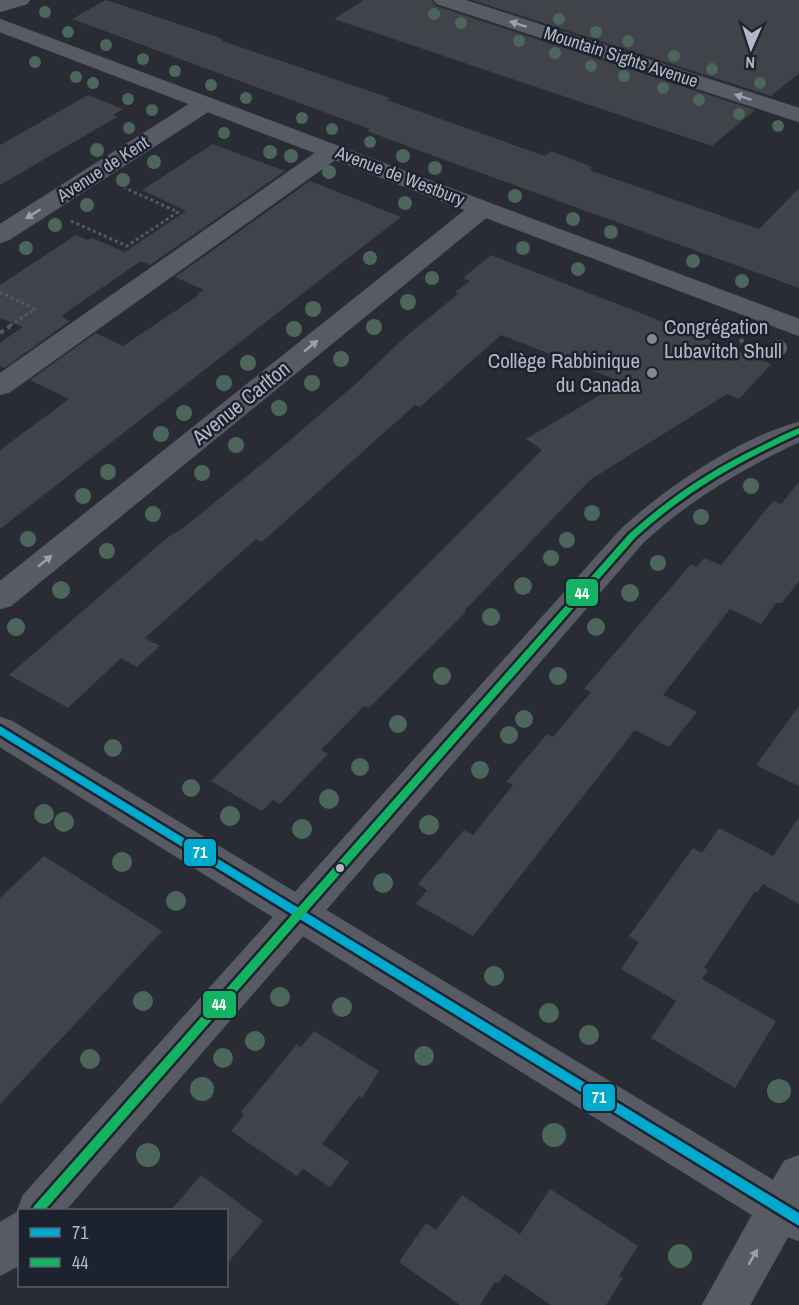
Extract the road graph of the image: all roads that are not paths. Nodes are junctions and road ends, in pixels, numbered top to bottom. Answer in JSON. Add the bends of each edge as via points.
{"nodes":[{"id":1,"x":20,"y":0,"type":"edge"},
{"id":2,"x":444,"y":0,"type":"edge"},
{"id":3,"x":0,"y":6,"type":"edge"},
{"id":4,"x":0,"y":25,"type":"edge"},
{"id":5,"x":206,"y":103,"type":"junction"},
{"id":6,"x":799,"y":115,"type":"edge"},
{"id":7,"x":333,"y":151,"type":"junction"},
{"id":8,"x":483,"y":208,"type":"junction"},
{"id":9,"x":0,"y":235,"type":"edge"},
{"id":10,"x":799,"y":328,"type":"edge"},
{"id":11,"x":0,"y":386,"type":"edge"},
{"id":12,"x":799,"y":430,"type":"edge"},
{"id":13,"x":0,"y":598,"type":"edge"},
{"id":14,"x":0,"y":730,"type":"edge"},
{"id":15,"x":299,"y":915,"type":"junction"},
{"id":16,"x":793,"y":1202,"type":"edge"},
{"id":17,"x":39,"y":1209,"type":"edge"},
{"id":18,"x":18,"y":1234,"type":"edge"},
{"id":19,"x":0,"y":1254,"type":"edge"},
{"id":20,"x":726,"y":1305,"type":"edge"}],
"edges":[{"from":1,"to":3,"type":"main road"},
{"from":6,"to":2,"type":"street","name":"Mountain Sights Avenue","one_way":true},
{"from":4,"to":5,"type":"street","name":"Avenue de Westbury"},
{"from":5,"to":7,"type":"street","name":"Avenue de Westbury"},
{"from":5,"to":9,"type":"street","name":"Avenue de Kent","one_way":true},
{"from":7,"to":8,"type":"street","name":"Avenue de Westbury"},
{"from":7,"to":11,"type":"street"},
{"from":8,"to":10,"type":"street","name":"Avenue de Westbury"},
{"from":13,"to":8,"type":"street","name":"Avenue Carlton","one_way":true},
{"from":12,"to":15,"type":"street","via":[[708,476],[640,528]]},
{"from":14,"to":15,"type":"street"},
{"from":15,"to":16,"type":"street"},
{"from":15,"to":17,"type":"street"},
{"from":20,"to":16,"type":"street","one_way":true},
{"from":18,"to":19,"type":"street"}]}
